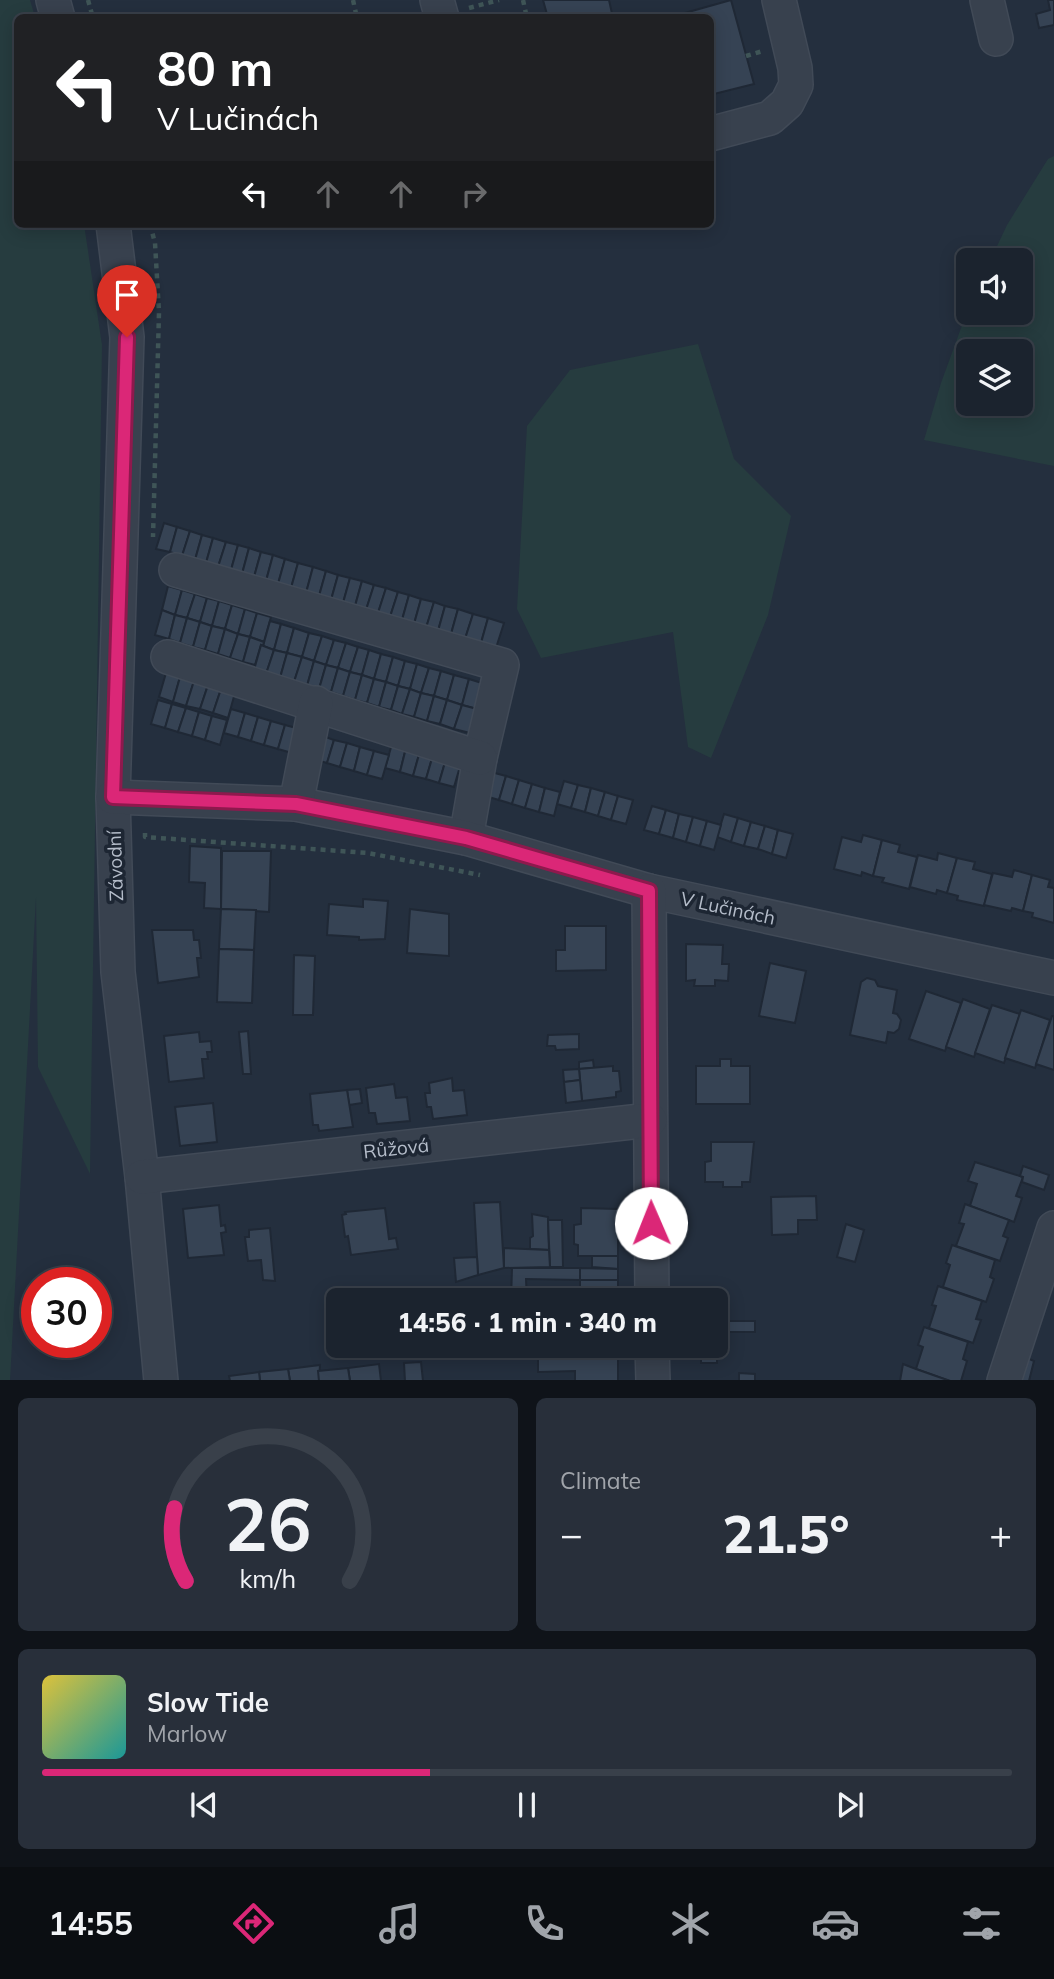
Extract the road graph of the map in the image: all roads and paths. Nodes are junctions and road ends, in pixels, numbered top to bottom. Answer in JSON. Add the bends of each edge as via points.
{"nodes":[{"id":1,"x":779,"y":0,"type":"edge"},
{"id":2,"x":987,"y":0,"type":"edge"},
{"id":3,"x":996,"y":39,"type":"dead end"},
{"id":4,"x":714,"y":133,"type":"edge"},
{"id":5,"x":113,"y":228,"type":"edge"},
{"id":6,"x":176,"y":570,"type":"dead end"},
{"id":7,"x":168,"y":657,"type":"dead end"},
{"id":8,"x":316,"y":704,"type":"junction"},
{"id":9,"x":480,"y":758,"type":"junction"},
{"id":10,"x":113,"y":797,"type":"junction"},
{"id":11,"x":296,"y":804,"type":"junction"},
{"id":12,"x":466,"y":838,"type":"junction"},
{"id":13,"x":649,"y":891,"type":"junction"},
{"id":14,"x":1054,"y":978,"type":"edge"},
{"id":15,"x":650,"y":1120,"type":"junction"},
{"id":16,"x":142,"y":1177,"type":"junction"},
{"id":17,"x":1054,"y":1228,"type":"edge"},
{"id":18,"x":652,"y":1288,"type":"edge"},
{"id":19,"x":652,"y":1358,"type":"edge"},
{"id":20,"x":161,"y":1380,"type":"edge"},
{"id":21,"x":653,"y":1380,"type":"edge"},
{"id":22,"x":1003,"y":1380,"type":"edge"}],
"edges":[{"from":1,"to":4,"type":"street","via":[[796,85],[787,103],[770,118]]},
{"from":2,"to":3,"type":"street"},
{"from":5,"to":10,"type":"street","name":"Závodní","via":[[127,337]]},
{"from":6,"to":9,"type":"street","via":[[502,665]]},
{"from":7,"to":8,"type":"street"},
{"from":8,"to":9,"type":"street"},
{"from":8,"to":11,"type":"street"},
{"from":9,"to":12,"type":"street"},
{"from":10,"to":11,"type":"street","name":"V Lučinách"},
{"from":10,"to":16,"type":"street","name":"Závodní","via":[[118,971]]},
{"from":11,"to":12,"type":"street","name":"V Lučinách"},
{"from":12,"to":13,"type":"street","name":"V Lučinách"},
{"from":13,"to":14,"type":"street","name":"V Lučinách"},
{"from":13,"to":15,"type":"street"},
{"from":15,"to":16,"type":"street","name":"Růžová"},
{"from":15,"to":18,"type":"street"},
{"from":16,"to":20,"type":"street","name":"Závodní"},
{"from":17,"to":22,"type":"street"},
{"from":19,"to":21,"type":"street"}]}
